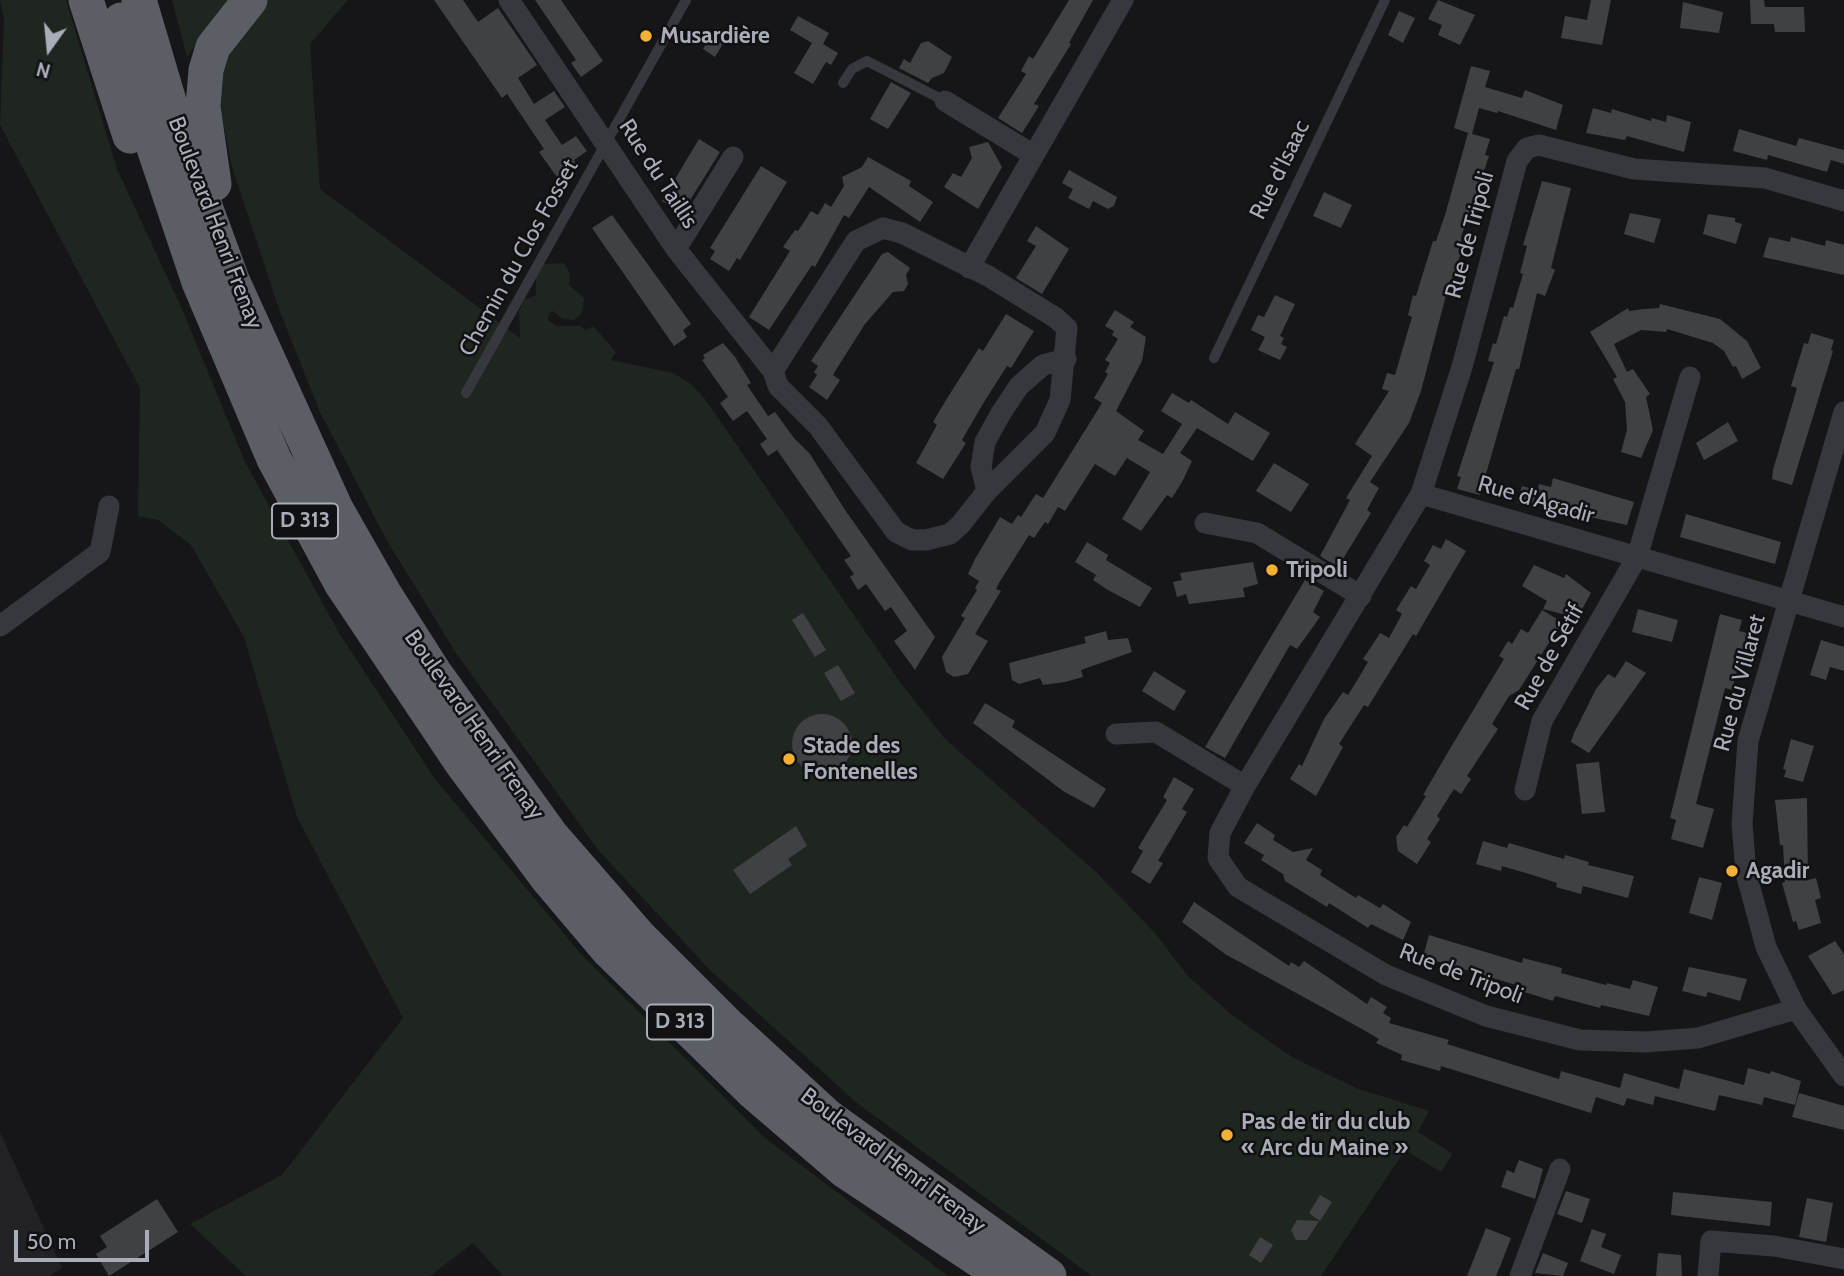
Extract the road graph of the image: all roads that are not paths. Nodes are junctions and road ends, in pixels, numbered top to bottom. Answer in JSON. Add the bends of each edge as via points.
{"nodes":[{"id":1,"x":86,"y":0,"type":"edge"},
{"id":2,"x":115,"y":0,"type":"edge"},
{"id":3,"x":139,"y":0,"type":"edge"},
{"id":4,"x":250,"y":0,"type":"edge"},
{"id":5,"x":509,"y":0,"type":"edge"},
{"id":6,"x":687,"y":0,"type":"edge"},
{"id":7,"x":1124,"y":0,"type":"edge"},
{"id":8,"x":1385,"y":0,"type":"edge"},
{"id":9,"x":843,"y":83,"type":"dead end"},
{"id":10,"x":945,"y":101,"type":"joint"},
{"id":11,"x":607,"y":143,"type":"junction"},
{"id":12,"x":1032,"y":154,"type":"junction"},
{"id":13,"x":733,"y":157,"type":"dead end"},
{"id":14,"x":1844,"y":201,"type":"edge"},
{"id":15,"x":676,"y":249,"type":"junction"},
{"id":16,"x":969,"y":268,"type":"junction"},
{"id":17,"x":216,"y":281,"type":"junction"},
{"id":18,"x":1214,"y":358,"type":"dead end"},
{"id":19,"x":1066,"y":359,"type":"junction"},
{"id":20,"x":773,"y":371,"type":"junction"},
{"id":21,"x":1690,"y":377,"type":"dead end"},
{"id":22,"x":466,"y":393,"type":"dead end"},
{"id":23,"x":1844,"y":412,"type":"edge"},
{"id":24,"x":987,"y":491,"type":"junction"},
{"id":25,"x":1421,"y":494,"type":"junction"},
{"id":26,"x":109,"y":506,"type":"dead end"},
{"id":27,"x":1205,"y":523,"type":"dead end"},
{"id":28,"x":1637,"y":557,"type":"junction"},
{"id":29,"x":1361,"y":596,"type":"junction"},
{"id":30,"x":1789,"y":600,"type":"junction"},
{"id":31,"x":1844,"y":617,"type":"edge"},
{"id":32,"x":0,"y":626,"type":"edge"},
{"id":33,"x":1115,"y":734,"type":"dead end"},
{"id":34,"x":1245,"y":786,"type":"junction"},
{"id":35,"x":1525,"y":790,"type":"dead end"},
{"id":36,"x":1796,"y":1009,"type":"junction"},
{"id":37,"x":1844,"y":1076,"type":"edge"},
{"id":38,"x":1560,"y":1169,"type":"dead end"},
{"id":39,"x":1844,"y":1259,"type":"edge"},
{"id":40,"x":1003,"y":1276,"type":"edge"},
{"id":41,"x":1049,"y":1276,"type":"edge"},
{"id":42,"x":1520,"y":1276,"type":"edge"},
{"id":43,"x":1708,"y":1276,"type":"edge"}],
"edges":[{"from":1,"to":17,"type":"highway","number":"D 313","via":[[151,193]]},
{"from":2,"to":17,"type":"highway","name":"Boulevard Henri Frenay","number":"D 313","via":[[153,145]]},
{"from":3,"to":17,"type":"highway","name":"Boulevard Henri Frenay","number":"D 313"},
{"from":4,"to":17,"type":"highway","number":"D 313","via":[[213,47],[206,70],[203,107]]},
{"from":5,"to":11,"type":"street","name":"Rue du Taillis"},
{"from":6,"to":11,"type":"lane","name":"Chemin du Clos Fosset"},
{"from":7,"to":12,"type":"street"},
{"from":8,"to":18,"type":"lane","name":"Rue d'Isaac"},
{"from":9,"to":10,"type":"lane","via":[[852,69],[867,61]]},
{"from":10,"to":12,"type":"street"},
{"from":11,"to":15,"type":"street","name":"Rue du Taillis"},
{"from":11,"to":22,"type":"lane","name":"Chemin du Clos Fosset"},
{"from":12,"to":16,"type":"street"},
{"from":13,"to":15,"type":"street"},
{"from":14,"to":25,"type":"street","name":"Rue de Tripoli","via":[[1765,178],[1634,169],[1539,145],[1527,148],[1517,161],[1462,367]]},
{"from":15,"to":20,"type":"street","name":"Rue du Taillis"},
{"from":16,"to":19,"type":"street","name":"Rue du Taillis","via":[[1067,328]]},
{"from":16,"to":20,"type":"street","via":[[902,233],[883,228],[872,231],[856,241]]},
{"from":17,"to":40,"type":"highway","name":"Boulevard Henri Frenay","number":"D 313","via":[[274,459],[305,522],[420,702],[548,879],[608,950],[753,1092],[845,1171]]},
{"from":17,"to":41,"type":"highway","name":"Boulevard Henri Frenay","number":"D 313","via":[[385,595],[434,672],[551,835],[638,935],[827,1116]]},
{"from":19,"to":24,"type":"street","name":"Rue du Taillis","via":[[1060,400],[1045,433]]},
{"from":19,"to":24,"type":"street","via":[[1043,365],[1019,386],[1000,413],[985,442],[981,467]]},
{"from":20,"to":24,"type":"street","name":"Rue du Taillis","via":[[778,386],[818,426],[896,532],[912,540],[950,534]]},
{"from":21,"to":28,"type":"street"},
{"from":23,"to":30,"type":"street","name":"Rue du Villaret"},
{"from":25,"to":28,"type":"street","name":"Rue d'Agadir"},
{"from":25,"to":29,"type":"street","name":"Rue de Tripoli"},
{"from":26,"to":32,"type":"street","via":[[100,552]]},
{"from":27,"to":29,"type":"street","via":[[1257,533]]},
{"from":28,"to":30,"type":"street","name":"Rue d'Agadir"},
{"from":28,"to":35,"type":"street","name":"Rue de Sétif","via":[[1542,721]]},
{"from":29,"to":34,"type":"street","name":"Rue de Tripoli"},
{"from":30,"to":31,"type":"street","name":"Rue d'Agadir"},
{"from":30,"to":36,"type":"street","name":"Rue du Villaret","via":[[1748,741],[1742,824],[1745,873],[1755,912]]},
{"from":33,"to":34,"type":"street","via":[[1156,732]]},
{"from":34,"to":36,"type":"street","name":"Rue de Tripoli","via":[[1220,833],[1218,858],[1238,887],[1386,975],[1486,1016],[1580,1040],[1646,1042],[1698,1038]]},
{"from":36,"to":37,"type":"street","name":"Rue du Villaret"},
{"from":38,"to":42,"type":"street"},
{"from":39,"to":43,"type":"street","via":[[1711,1241]]}]}
